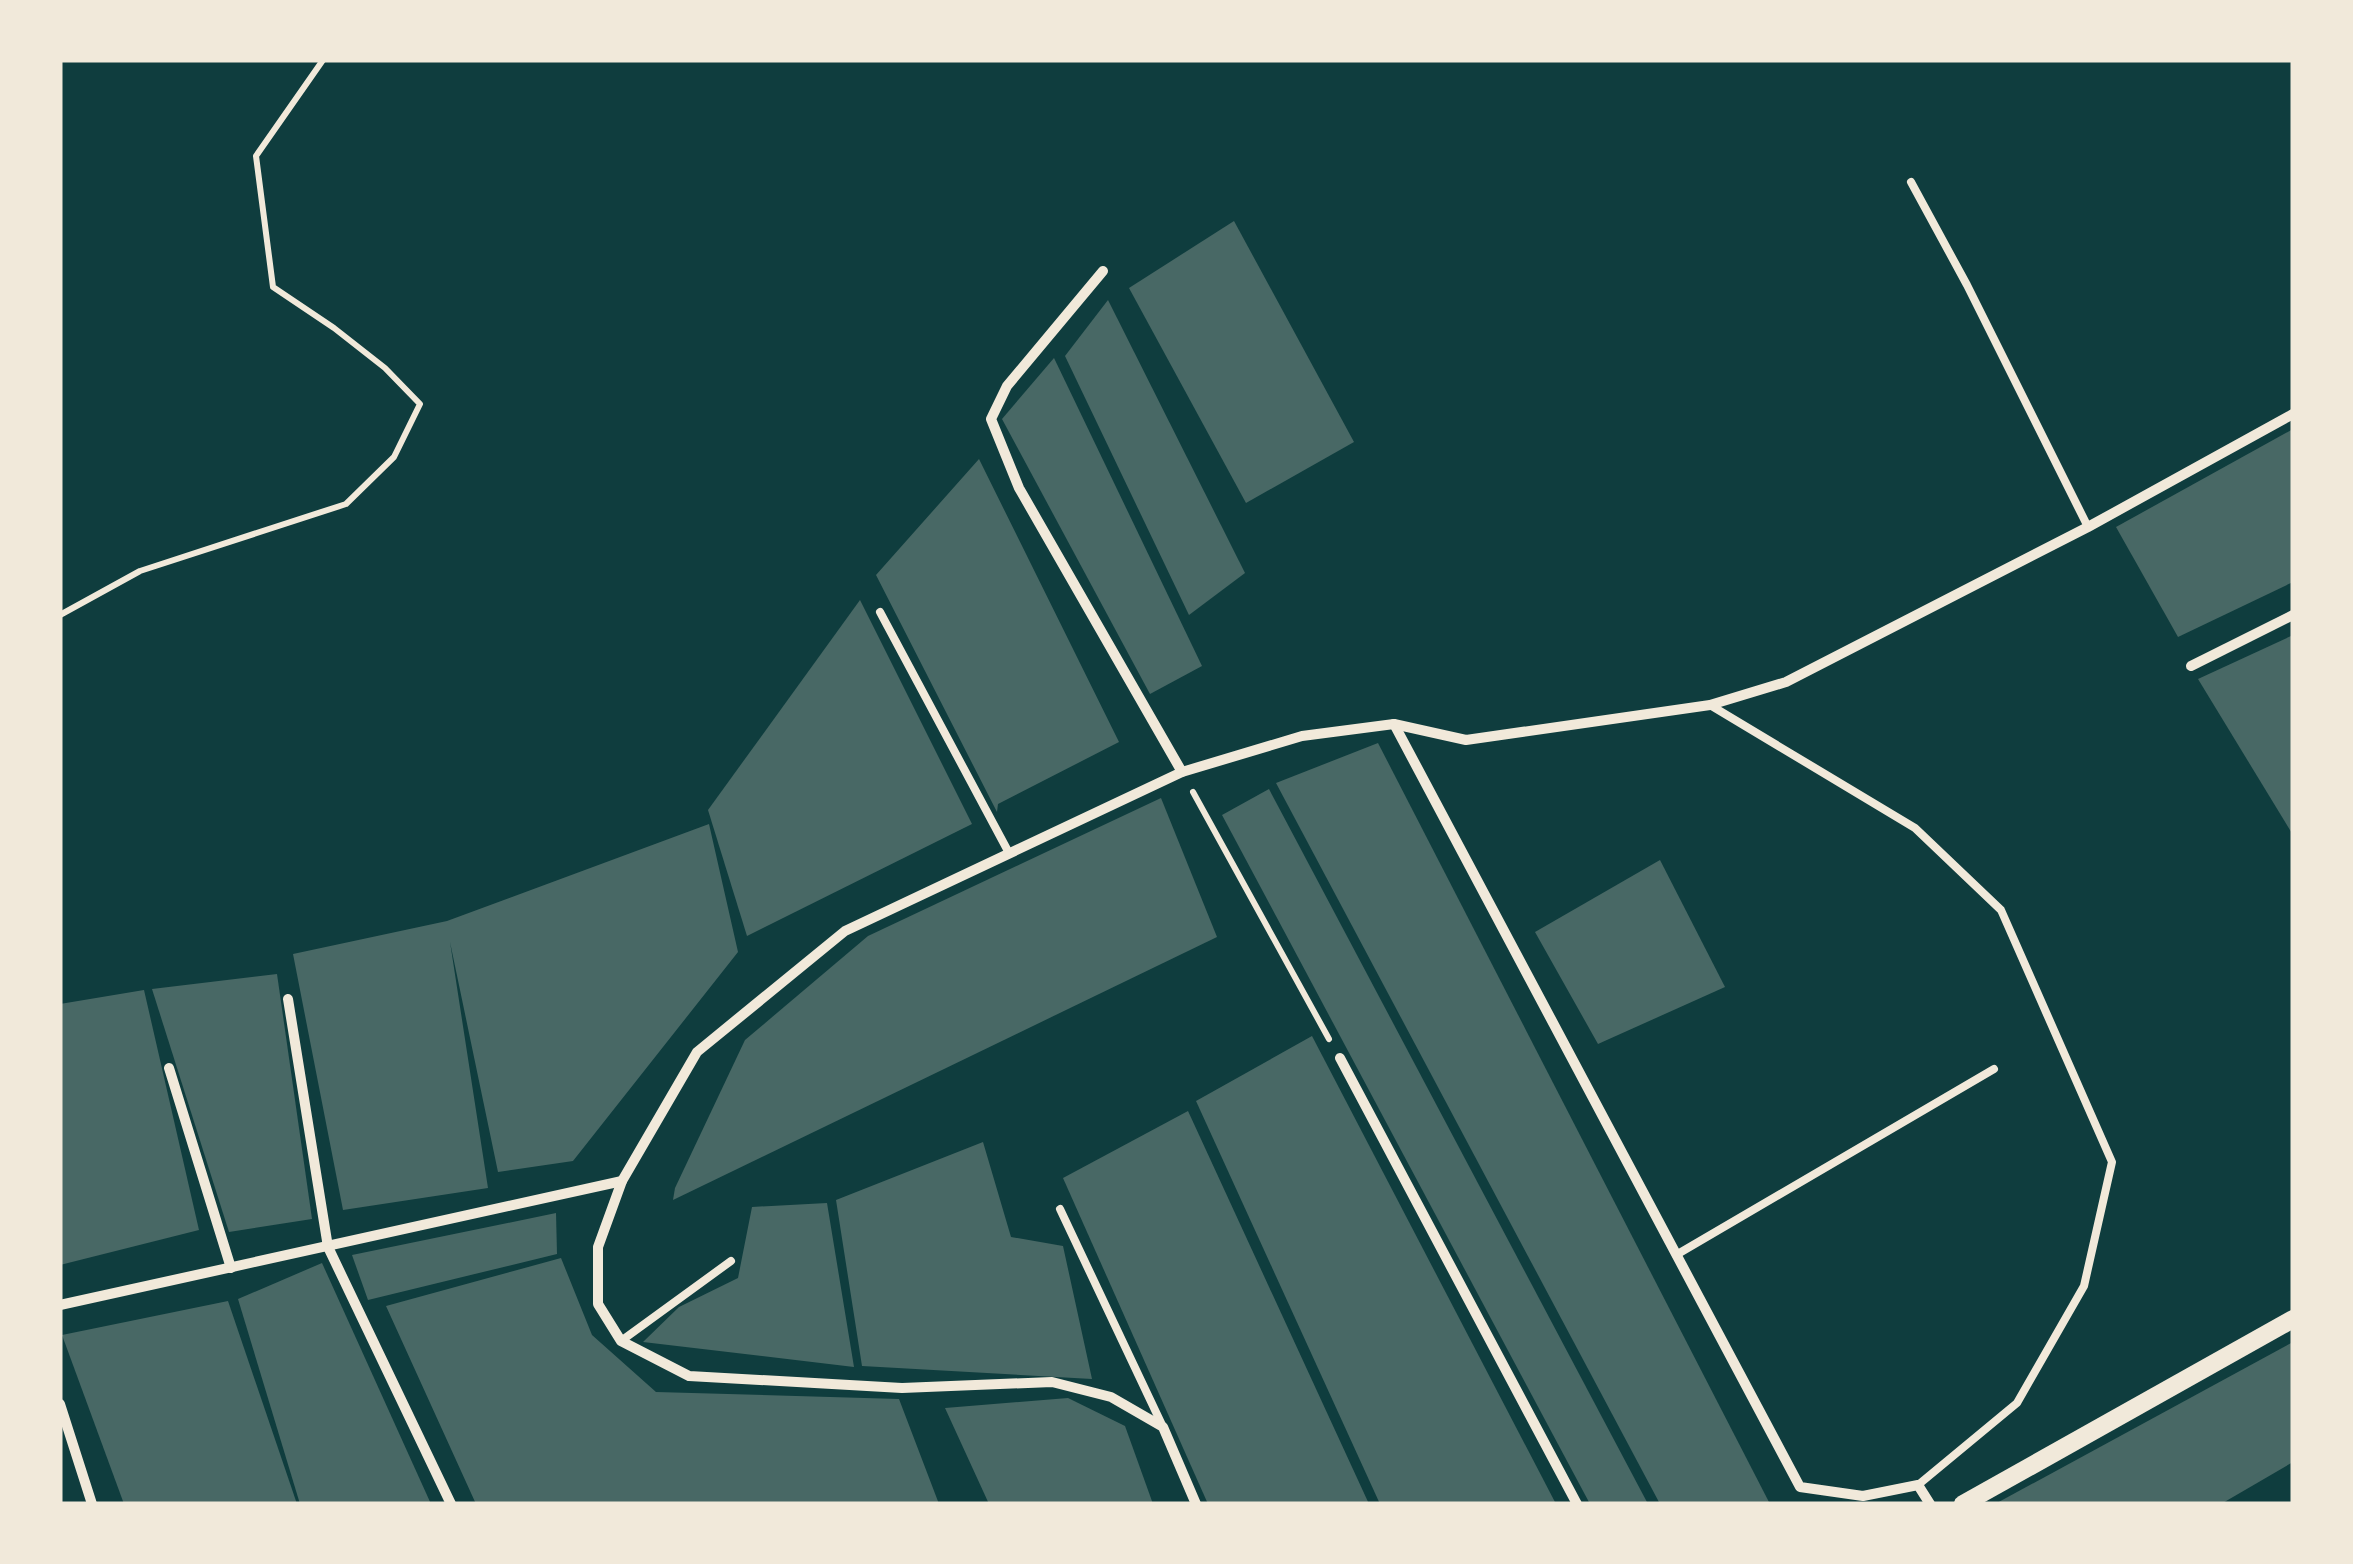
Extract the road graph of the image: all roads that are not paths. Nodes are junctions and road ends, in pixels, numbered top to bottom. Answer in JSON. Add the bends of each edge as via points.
{"nodes":[{"id":1,"x":1911,"y":182,"type":"dead end"},
{"id":2,"x":1104,"y":271,"type":"dead end"},
{"id":3,"x":2293,"y":414,"type":"edge"},
{"id":4,"x":2088,"y":528,"type":"junction"},
{"id":5,"x":880,"y":612,"type":"dead end"},
{"id":6,"x":2293,"y":615,"type":"edge"},
{"id":7,"x":2192,"y":666,"type":"dead end"},
{"id":8,"x":1710,"y":706,"type":"junction"},
{"id":9,"x":1394,"y":724,"type":"junction"},
{"id":10,"x":1182,"y":772,"type":"junction"},
{"id":11,"x":1009,"y":853,"type":"junction"},
{"id":12,"x":288,"y":999,"type":"dead end"},
{"id":13,"x":1340,"y":1058,"type":"road end"},
{"id":14,"x":169,"y":1068,"type":"dead end"},
{"id":15,"x":1994,"y":1069,"type":"dead end"},
{"id":16,"x":622,"y":1181,"type":"junction"},
{"id":17,"x":1060,"y":1210,"type":"dead end"},
{"id":18,"x":328,"y":1246,"type":"junction"},
{"id":19,"x":1676,"y":1255,"type":"junction"},
{"id":20,"x":731,"y":1261,"type":"dead end"},
{"id":21,"x":231,"y":1268,"type":"junction"},
{"id":22,"x":60,"y":1306,"type":"edge"},
{"id":23,"x":2293,"y":1319,"type":"edge"},
{"id":24,"x":620,"y":1340,"type":"junction"},
{"id":25,"x":60,"y":1404,"type":"edge"},
{"id":26,"x":1163,"y":1428,"type":"junction"},
{"id":27,"x":1918,"y":1485,"type":"junction"},
{"id":28,"x":92,"y":1504,"type":"edge"},
{"id":29,"x":452,"y":1504,"type":"edge"},
{"id":30,"x":1196,"y":1504,"type":"edge"},
{"id":31,"x":1577,"y":1504,"type":"edge"},
{"id":32,"x":1930,"y":1504,"type":"edge"},
{"id":33,"x":1962,"y":1504,"type":"edge"}],
"edges":[{"from":1,"to":4,"type":"lane"},
{"from":2,"to":10,"type":"street","via":[[1007,386],[991,419],[1019,488]]},
{"from":3,"to":4,"type":"street"},
{"from":4,"to":8,"type":"street","via":[[1786,682]]},
{"from":5,"to":11,"type":"lane"},
{"from":6,"to":7,"type":"street"},
{"from":8,"to":9,"type":"street","via":[[1466,740]]},
{"from":8,"to":27,"type":"lane","via":[[1914,828],[2002,910],[2112,1162],[2084,1286],[2016,1403]]},
{"from":9,"to":10,"type":"street","via":[[1302,736]]},
{"from":9,"to":19,"type":"street"},
{"from":10,"to":11,"type":"street"},
{"from":11,"to":16,"type":"street","via":[[845,931],[698,1052]]},
{"from":12,"to":18,"type":"street"},
{"from":13,"to":31,"type":"street"},
{"from":14,"to":21,"type":"street"},
{"from":15,"to":19,"type":"lane"},
{"from":16,"to":18,"type":"street"},
{"from":16,"to":24,"type":"street","via":[[598,1248],[598,1304]]},
{"from":17,"to":26,"type":"lane"},
{"from":18,"to":21,"type":"street"},
{"from":18,"to":29,"type":"street"},
{"from":19,"to":27,"type":"street","via":[[1800,1488],[1863,1496]]},
{"from":20,"to":24,"type":"lane"},
{"from":21,"to":22,"type":"street"},
{"from":23,"to":33,"type":"street"},
{"from":24,"to":26,"type":"street","via":[[689,1376],[902,1388],[1052,1382],[1111,1397]]},
{"from":25,"to":28,"type":"street"},
{"from":26,"to":30,"type":"street"},
{"from":27,"to":32,"type":"street"}]}
